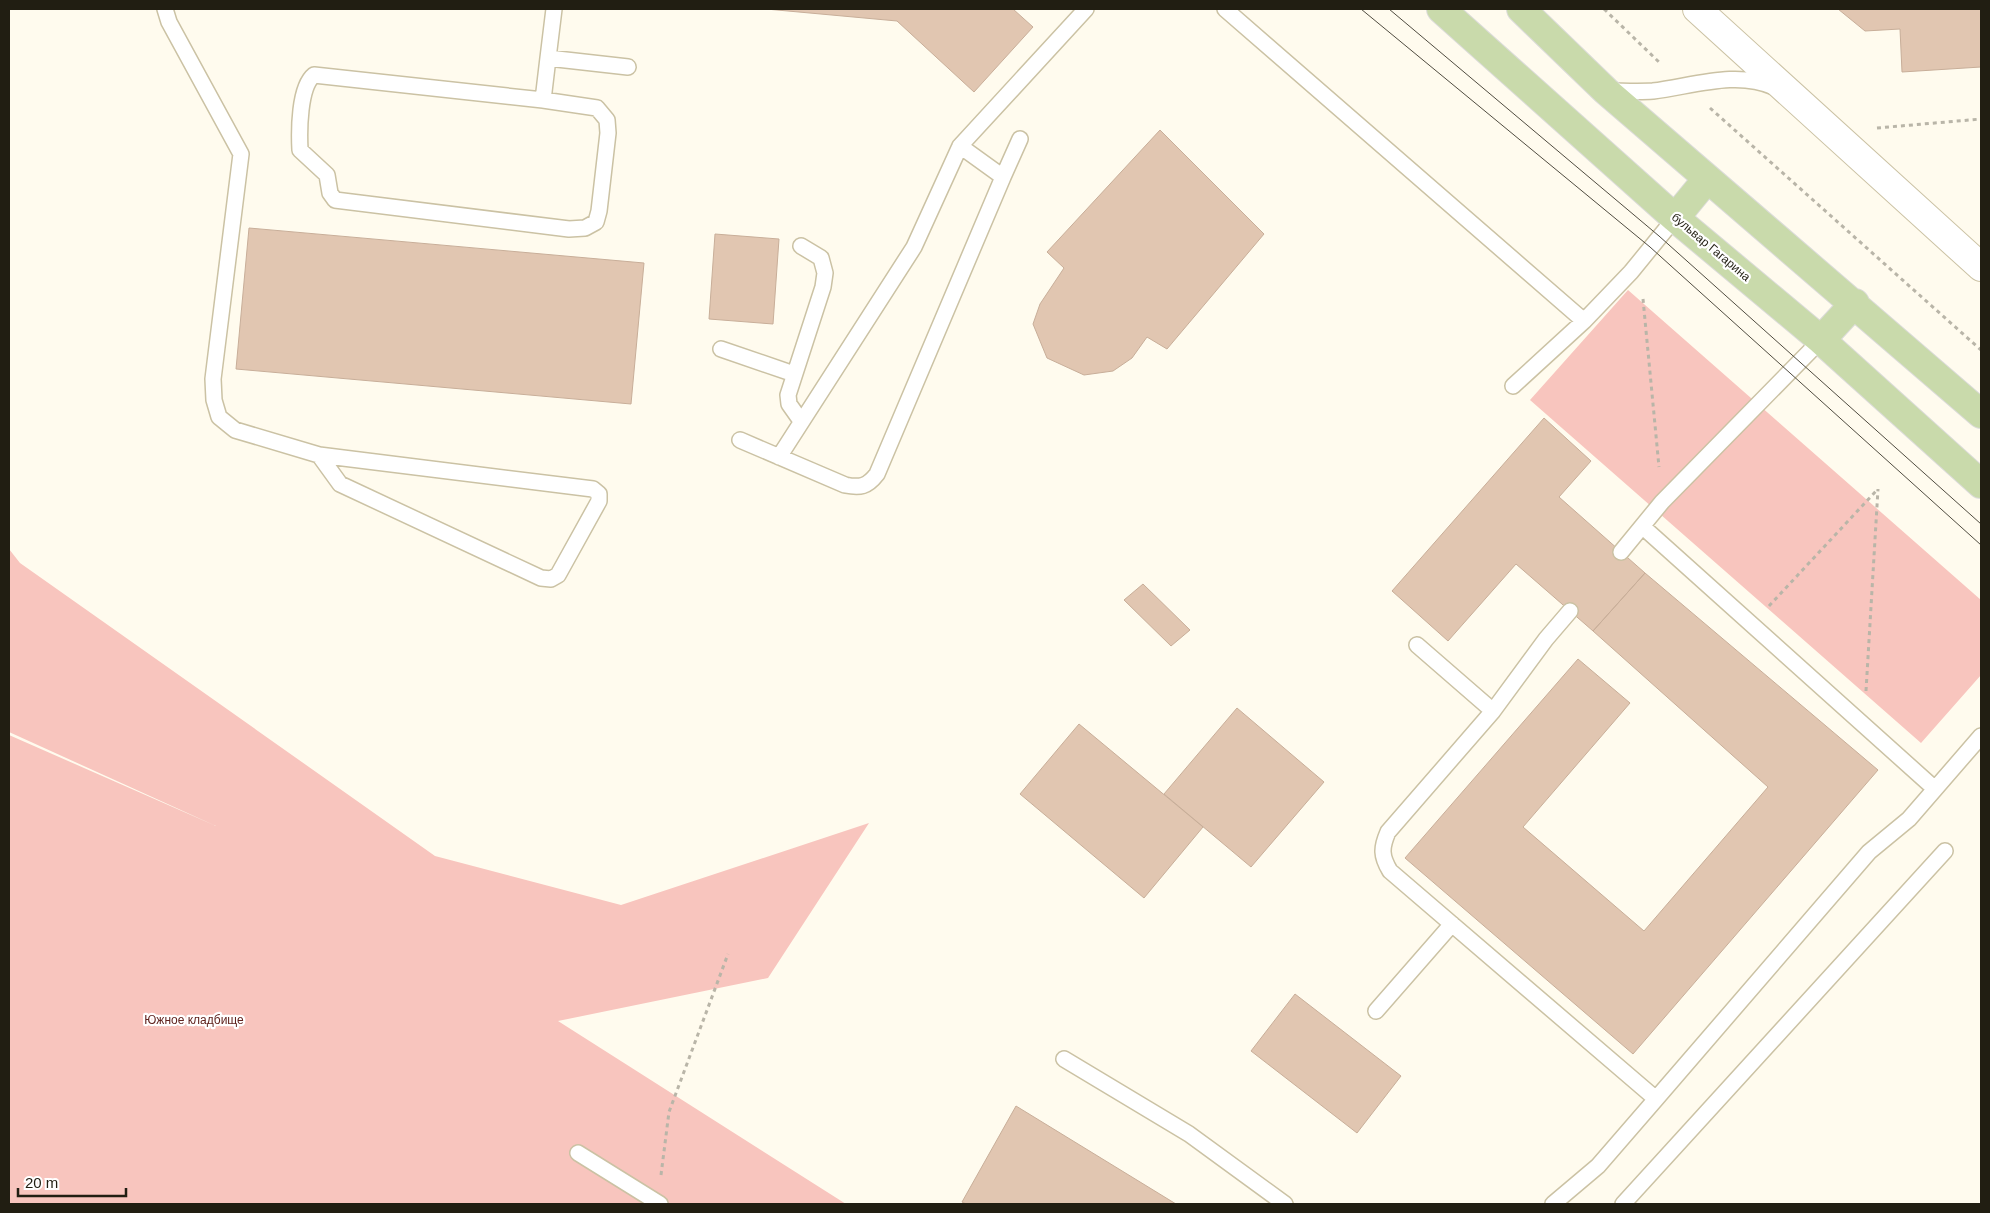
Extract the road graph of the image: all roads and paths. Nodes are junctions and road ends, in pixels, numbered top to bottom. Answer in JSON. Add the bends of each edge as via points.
{"nodes":[{"id":1,"x":165,"y":9,"type":"edge"},
{"id":2,"x":554,"y":9,"type":"edge"},
{"id":3,"x":1086,"y":9,"type":"edge"},
{"id":4,"x":1225,"y":9,"type":"edge"},
{"id":5,"x":1442,"y":9,"type":"edge"},
{"id":6,"x":1521,"y":9,"type":"edge"},
{"id":7,"x":1604,"y":9,"type":"edge"},
{"id":8,"x":1697,"y":9,"type":"edge"},
{"id":9,"x":548,"y":58,"type":"junction"},
{"id":10,"x":1663,"y":66,"type":"dead end"},
{"id":11,"x":628,"y":67,"type":"dead end"},
{"id":12,"x":1606,"y":91,"type":"junction"},
{"id":13,"x":1794,"y":96,"type":"junction"},
{"id":14,"x":543,"y":100,"type":"junction"},
{"id":15,"x":1708,"y":106,"type":"dead end"},
{"id":16,"x":1981,"y":119,"type":"edge"},
{"id":17,"x":1870,"y":129,"type":"dead end"},
{"id":18,"x":1020,"y":138,"type":"dead end"},
{"id":19,"x":960,"y":146,"type":"junction"},
{"id":20,"x":1003,"y":177,"type":"junction"},
{"id":21,"x":1707,"y":179,"type":"junction"},
{"id":22,"x":1675,"y":218,"type":"junction"},
{"id":23,"x":801,"y":246,"type":"dead end"},
{"id":24,"x":1981,"y":267,"type":"edge"},
{"id":25,"x":1642,"y":290,"type":"dead end"},
{"id":26,"x":1855,"y":304,"type":"junction"},
{"id":27,"x":1584,"y":321,"type":"junction"},
{"id":28,"x":1821,"y":340,"type":"junction"},
{"id":29,"x":721,"y":349,"type":"dead end"},
{"id":30,"x":1981,"y":350,"type":"edge"},
{"id":31,"x":794,"y":374,"type":"junction"},
{"id":32,"x":1513,"y":386,"type":"dead end"},
{"id":33,"x":1981,"y":414,"type":"edge"},
{"id":34,"x":801,"y":421,"type":"junction"},
{"id":35,"x":740,"y":440,"type":"dead end"},
{"id":36,"x":319,"y":455,"type":"junction"},
{"id":37,"x":779,"y":457,"type":"junction"},
{"id":38,"x":1981,"y":484,"type":"edge"},
{"id":39,"x":1662,"y":502,"type":"junction"},
{"id":40,"x":1643,"y":527,"type":"junction"},
{"id":41,"x":1621,"y":552,"type":"dead end"},
{"id":42,"x":1570,"y":611,"type":"dead end"},
{"id":43,"x":1752,"y":624,"type":"junction"},
{"id":44,"x":1417,"y":645,"type":"dead end"},
{"id":45,"x":1493,"y":711,"type":"junction"},
{"id":46,"x":1864,"y":726,"type":"junction"},
{"id":47,"x":1981,"y":736,"type":"edge"},
{"id":48,"x":1935,"y":789,"type":"junction"},
{"id":49,"x":1945,"y":851,"type":"dead end"},
{"id":50,"x":1452,"y":924,"type":"junction"},
{"id":51,"x":728,"y":954,"type":"dead end"},
{"id":52,"x":1376,"y":1011,"type":"dead end"},
{"id":53,"x":1064,"y":1059,"type":"dead end"},
{"id":54,"x":1656,"y":1099,"type":"junction"},
{"id":55,"x":578,"y":1153,"type":"dead end"},
{"id":56,"x":659,"y":1204,"type":"edge"},
{"id":57,"x":1285,"y":1204,"type":"edge"},
{"id":58,"x":1553,"y":1204,"type":"edge"},
{"id":59,"x":1623,"y":1204,"type":"edge"}],
"edges":[{"from":1,"to":36,"type":"lane","via":[[168,22],[241,154],[213,379],[219,416],[235,430]]},
{"from":2,"to":9,"type":"lane"},
{"from":3,"to":19,"type":"lane"},
{"from":4,"to":27,"type":"lane"},
{"from":5,"to":22,"type":"main road","name":"бульвар Гагарина"},
{"from":6,"to":12,"type":"main road"},
{"from":7,"to":10,"type":"path"},
{"from":8,"to":13,"type":"street"},
{"from":9,"to":11,"type":"lane"},
{"from":9,"to":14,"type":"lane"},
{"from":12,"to":13,"type":"lane","via":[[1650,91],[1728,79],[1759,80]]},
{"from":12,"to":21,"type":"main road"},
{"from":13,"to":24,"type":"street"},
{"from":14,"to":14,"type":"lane","via":[[314,75],[307,81],[304,92],[300,150],[327,176],[330,193],[335,200],[569,229],[586,228],[596,222],[599,211],[607,120],[598,108]]},
{"from":15,"to":30,"type":"path"},
{"from":16,"to":17,"type":"path"},
{"from":18,"to":20,"type":"lane"},
{"from":19,"to":20,"type":"lane"},
{"from":19,"to":34,"type":"lane","via":[[914,247]]},
{"from":20,"to":37,"type":"lane","via":[[877,474],[869,484],[858,487],[845,485]]},
{"from":21,"to":22,"type":"main road"},
{"from":21,"to":26,"type":"main road"},
{"from":22,"to":27,"type":"lane","via":[[1632,272]]},
{"from":22,"to":28,"type":"main road","name":"бульвар Гагарина"},
{"from":23,"to":31,"type":"lane","via":[[821,258],[825,273],[824,287]]},
{"from":25,"to":39,"type":"path"},
{"from":26,"to":28,"type":"main road"},
{"from":26,"to":33,"type":"main road"},
{"from":27,"to":32,"type":"lane"},
{"from":28,"to":38,"type":"main road","name":"бульвар Гагарина"},
{"from":28,"to":39,"type":"lane"},
{"from":29,"to":31,"type":"lane"},
{"from":31,"to":34,"type":"lane","via":[[788,394],[789,404]]},
{"from":34,"to":37,"type":"lane"},
{"from":35,"to":37,"type":"lane"},
{"from":36,"to":36,"type":"lane","via":[[593,489],[599,494],[599,501],[558,576],[541,578],[340,484]]},
{"from":39,"to":40,"type":"lane"},
{"from":40,"to":41,"type":"lane"},
{"from":40,"to":43,"type":"lane"},
{"from":42,"to":45,"type":"lane"},
{"from":43,"to":46,"type":"lane"},
{"from":43,"to":46,"type":"path","via":[[1878,489]]},
{"from":44,"to":45,"type":"lane"},
{"from":45,"to":50,"type":"lane","via":[[1388,832],[1382,845],[1382,858],[1390,871]]},
{"from":46,"to":48,"type":"lane"},
{"from":47,"to":48,"type":"lane"},
{"from":48,"to":54,"type":"lane","via":[[1909,819],[1869,852]]},
{"from":49,"to":59,"type":"lane"},
{"from":50,"to":52,"type":"lane"},
{"from":50,"to":54,"type":"lane"},
{"from":51,"to":56,"type":"path","via":[[669,1112]]},
{"from":53,"to":57,"type":"lane","via":[[1189,1134]]},
{"from":54,"to":58,"type":"lane","via":[[1598,1166]]},
{"from":55,"to":56,"type":"lane"}]}
